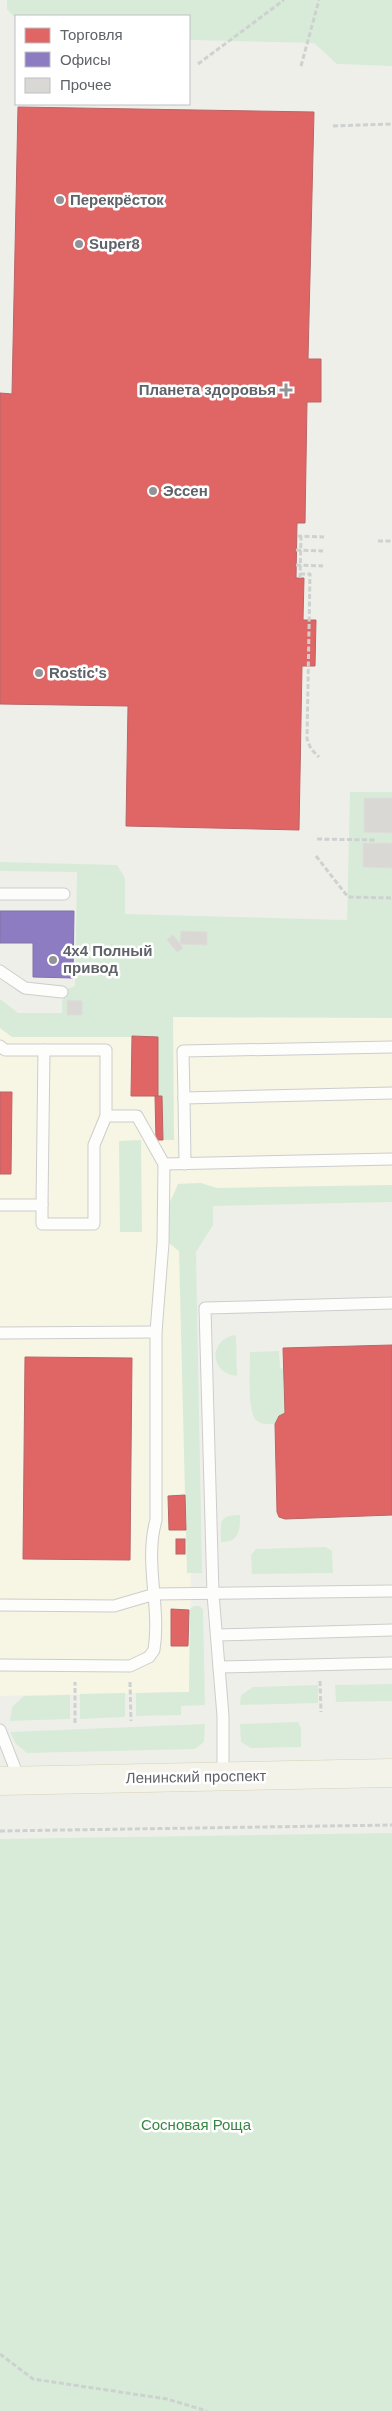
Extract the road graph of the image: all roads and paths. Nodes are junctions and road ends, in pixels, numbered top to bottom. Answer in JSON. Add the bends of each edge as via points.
{"nodes":[{"id":1,"x":284,"y":0,"type":"edge"},
{"id":2,"x":319,"y":0,"type":"edge"},
{"id":3,"x":198,"y":64,"type":"dead end"},
{"id":4,"x":301,"y":66,"type":"dead end"},
{"id":5,"x":392,"y":124,"type":"edge"},
{"id":6,"x":333,"y":126,"type":"dead end"},
{"id":7,"x":324,"y":537,"type":"dead end"},
{"id":8,"x":378,"y":541,"type":"dead end"},
{"id":9,"x":392,"y":541,"type":"edge"},
{"id":10,"x":298,"y":550,"type":"junction"},
{"id":11,"x":324,"y":551,"type":"dead end"},
{"id":12,"x":298,"y":565,"type":"junction"},
{"id":13,"x":323,"y":566,"type":"dead end"},
{"id":14,"x":319,"y":756,"type":"dead end"},
{"id":15,"x":317,"y":839,"type":"dead end"},
{"id":16,"x":376,"y":840,"type":"dead end"},
{"id":17,"x":316,"y":856,"type":"dead end"},
{"id":18,"x":0,"y":894,"type":"edge"},
{"id":19,"x":64,"y":894,"type":"dead end"},
{"id":20,"x":392,"y":898,"type":"edge"},
{"id":21,"x":0,"y":971,"type":"edge"},
{"id":22,"x":62,"y":992,"type":"dead end"},
{"id":23,"x":0,"y":1046,"type":"edge"},
{"id":24,"x":392,"y":1047,"type":"edge"},
{"id":25,"x":44,"y":1050,"type":"junction"},
{"id":26,"x":392,"y":1093,"type":"edge"},
{"id":27,"x":184,"y":1098,"type":"junction"},
{"id":28,"x":106,"y":1116,"type":"junction"},
{"id":29,"x":392,"y":1159,"type":"edge"},
{"id":30,"x":164,"y":1164,"type":"junction"},
{"id":31,"x":185,"y":1164,"type":"junction"},
{"id":32,"x":0,"y":1205,"type":"edge"},
{"id":33,"x":42,"y":1205,"type":"junction"},
{"id":34,"x":392,"y":1303,"type":"edge"},
{"id":35,"x":156,"y":1332,"type":"junction"},
{"id":36,"x":0,"y":1333,"type":"edge"},
{"id":37,"x":392,"y":1591,"type":"edge"},
{"id":38,"x":155,"y":1594,"type":"junction"},
{"id":39,"x":213,"y":1594,"type":"junction"},
{"id":40,"x":0,"y":1604,"type":"edge"},
{"id":41,"x":392,"y":1630,"type":"edge"},
{"id":42,"x":216,"y":1635,"type":"junction"},
{"id":43,"x":392,"y":1663,"type":"edge"},
{"id":44,"x":0,"y":1665,"type":"edge"},
{"id":45,"x":130,"y":1666,"type":"junction"},
{"id":46,"x":219,"y":1667,"type":"junction"},
{"id":47,"x":75,"y":1694,"type":"dead end"},
{"id":48,"x":130,"y":1721,"type":"dead end"},
{"id":49,"x":75,"y":1724,"type":"dead end"},
{"id":50,"x":0,"y":1730,"type":"edge"},
{"id":51,"x":392,"y":1773,"type":"edge"},
{"id":52,"x":223,"y":1776,"type":"junction"},
{"id":53,"x":10,"y":1781,"type":"edge"},
{"id":54,"x":392,"y":1825,"type":"edge"},
{"id":55,"x":0,"y":1831,"type":"edge"},
{"id":56,"x":0,"y":2354,"type":"edge"},
{"id":57,"x":207,"y":2411,"type":"edge"}],
"edges":[{"from":1,"to":3,"type":"path"},
{"from":2,"to":4,"type":"path"},
{"from":5,"to":6,"type":"path"},
{"from":7,"to":10,"type":"path","via":[[299,536]]},
{"from":8,"to":9,"type":"path"},
{"from":10,"to":11,"type":"path"},
{"from":10,"to":12,"type":"path"},
{"from":12,"to":13,"type":"path"},
{"from":12,"to":14,"type":"path","via":[[300,576],[310,574],[307,739]]},
{"from":15,"to":16,"type":"path"},
{"from":17,"to":20,"type":"path","via":[[348,897]]},
{"from":18,"to":19,"type":"lane"},
{"from":21,"to":22,"type":"lane","via":[[25,988]]},
{"from":23,"to":25,"type":"lane","via":[[5,1050]]},
{"from":24,"to":27,"type":"lane","via":[[183,1051]]},
{"from":25,"to":28,"type":"lane","via":[[106,1050]]},
{"from":25,"to":33,"type":"lane"},
{"from":26,"to":27,"type":"lane"},
{"from":27,"to":31,"type":"lane"},
{"from":28,"to":30,"type":"lane","via":[[137,1116]]},
{"from":28,"to":33,"type":"lane","via":[[94,1145],[94,1224],[42,1224]]},
{"from":29,"to":31,"type":"lane"},
{"from":30,"to":31,"type":"lane"},
{"from":30,"to":35,"type":"lane","via":[[163,1243]]},
{"from":32,"to":33,"type":"lane"},
{"from":34,"to":39,"type":"lane","via":[[205,1308]]},
{"from":35,"to":36,"type":"lane"},
{"from":35,"to":38,"type":"lane","via":[[156,1520],[151,1540]]},
{"from":37,"to":39,"type":"lane"},
{"from":38,"to":39,"type":"lane"},
{"from":38,"to":40,"type":"lane","via":[[114,1606]]},
{"from":38,"to":45,"type":"lane","via":[[154,1650],[149,1657]]},
{"from":39,"to":42,"type":"lane"},
{"from":41,"to":42,"type":"lane"},
{"from":42,"to":46,"type":"lane"},
{"from":43,"to":46,"type":"lane"},
{"from":44,"to":45,"type":"lane"},
{"from":45,"to":48,"type":"path"},
{"from":46,"to":52,"type":"lane"},
{"from":47,"to":49,"type":"path"},
{"from":50,"to":53,"type":"lane"},
{"from":51,"to":52,"type":"main road","name":"Ленинский проспект"},
{"from":52,"to":53,"type":"main road","name":"Ленинский проспект"},
{"from":54,"to":55,"type":"path"},
{"from":56,"to":57,"type":"path","via":[[33,2379],[167,2399]]}]}
